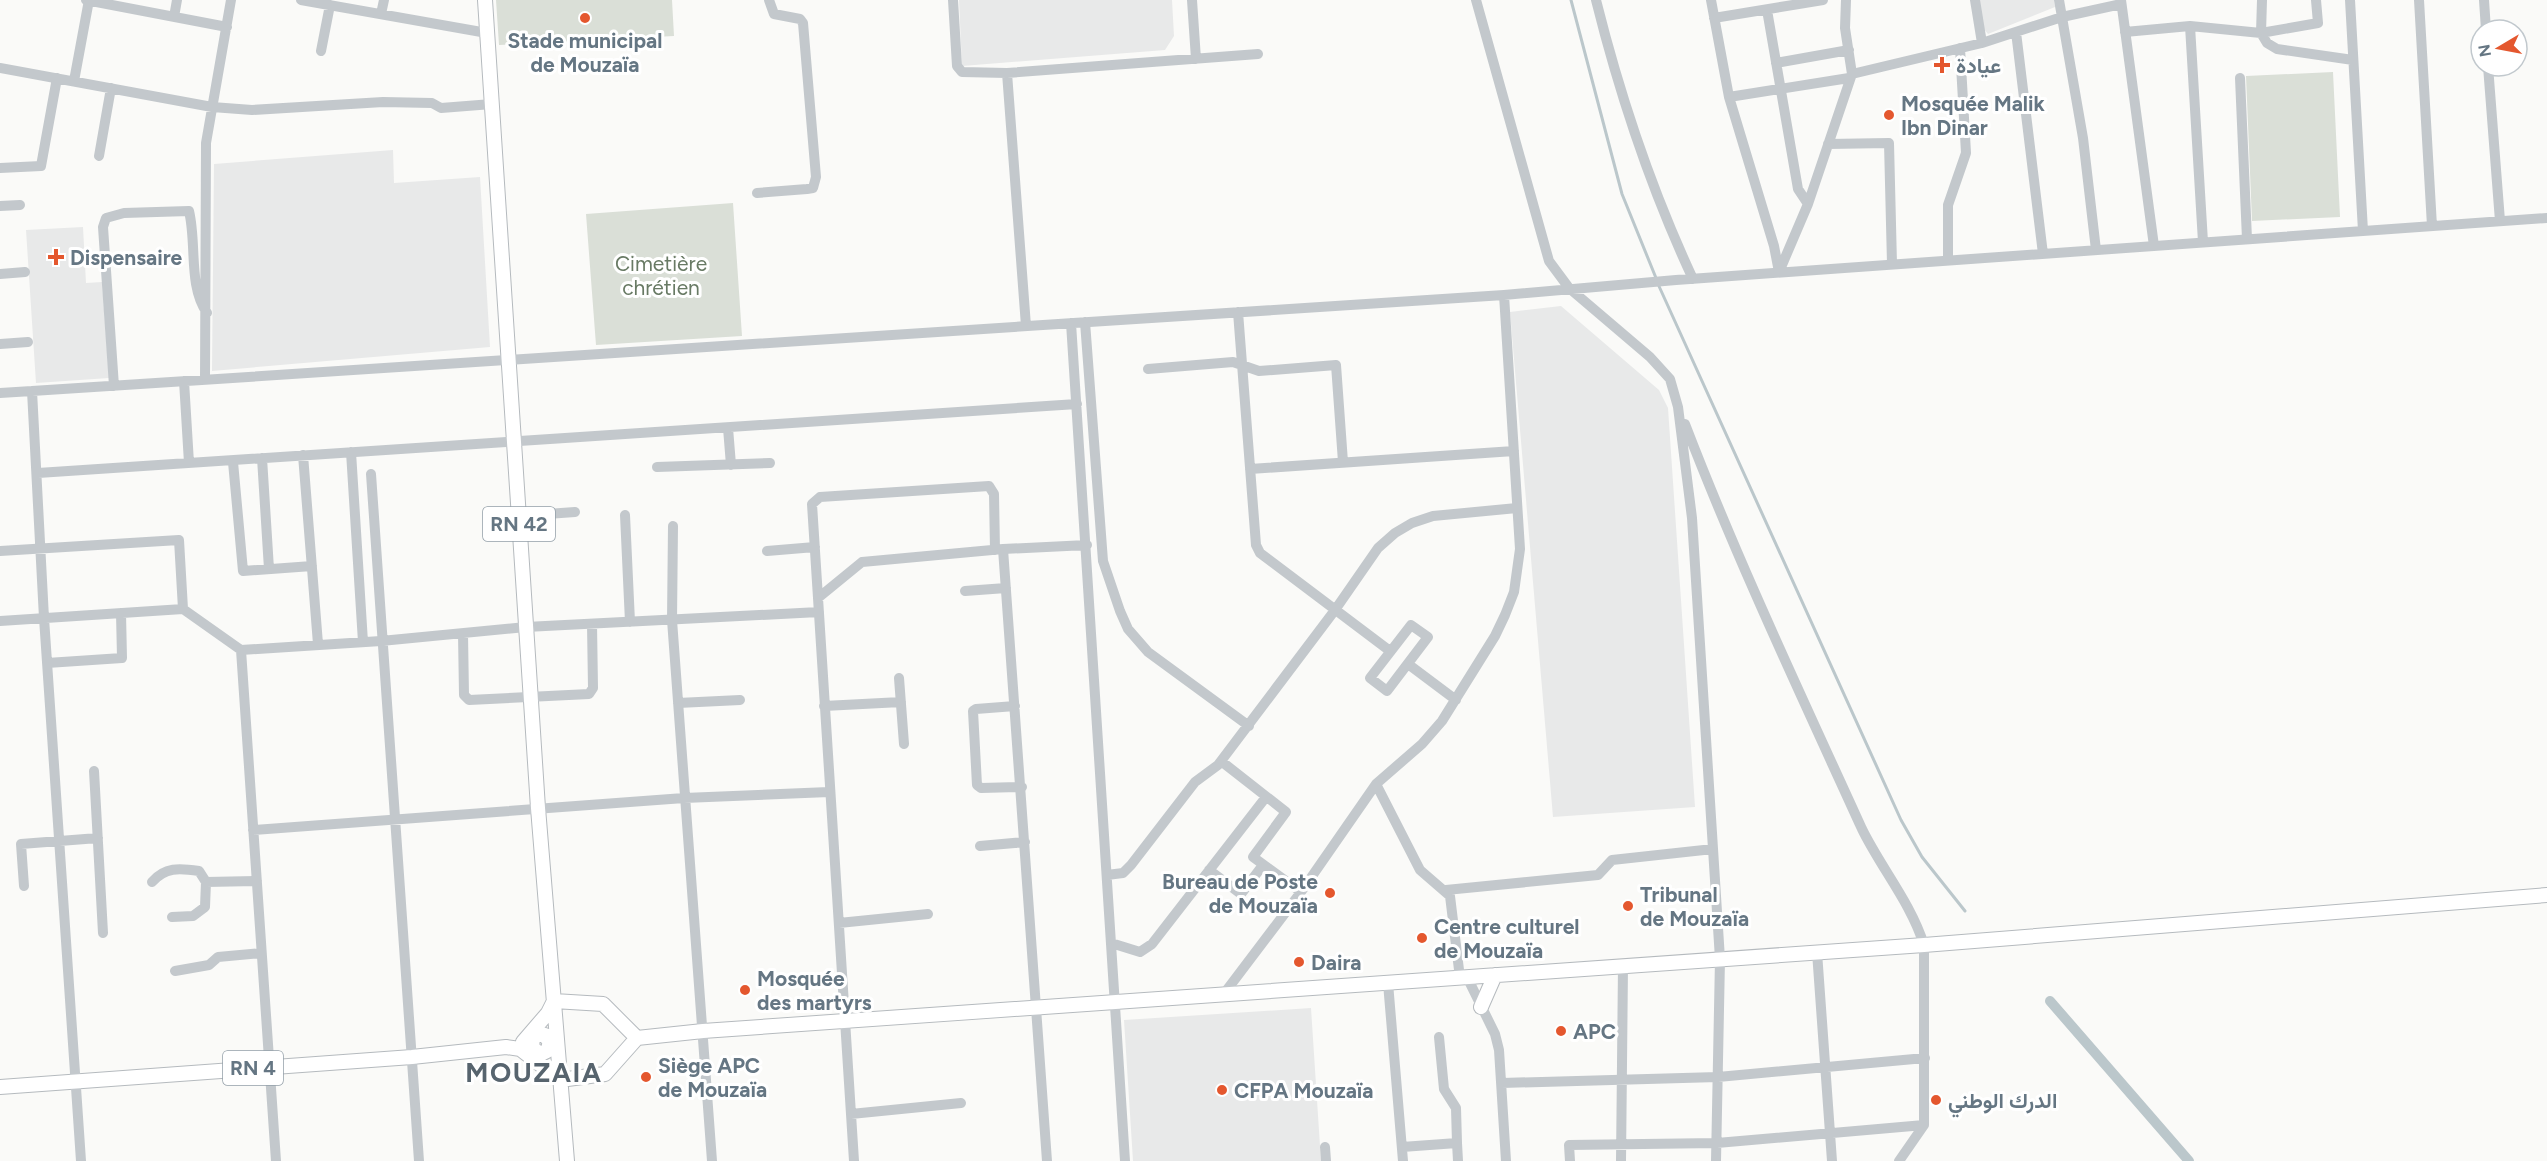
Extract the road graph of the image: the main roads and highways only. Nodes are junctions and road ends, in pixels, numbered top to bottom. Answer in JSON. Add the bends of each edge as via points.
{"nodes":[{"id":1,"x":485,"y":0,"type":"edge"},
{"id":2,"x":2547,"y":895,"type":"edge"},
{"id":3,"x":1495,"y":975,"type":"junction"},
{"id":4,"x":554,"y":1001,"type":"junction"},
{"id":5,"x":1481,"y":1006,"type":"road end"},
{"id":6,"x":637,"y":1038,"type":"junction"},
{"id":7,"x":548,"y":1042,"type":"junction"},
{"id":8,"x":516,"y":1046,"type":"junction"},
{"id":9,"x":560,"y":1080,"type":"junction"},
{"id":10,"x":0,"y":1087,"type":"edge"},
{"id":11,"x":567,"y":1161,"type":"edge"}],
"edges":[{"from":1,"to":4,"type":"main road","number":"RN 42"},
{"from":2,"to":3,"type":"main road"},
{"from":3,"to":5,"type":"main road"},
{"from":3,"to":6,"type":"main road"},
{"from":4,"to":6,"type":"main road","via":[[603,1004]]},
{"from":4,"to":7,"type":"main road","number":"RN 42"},
{"from":4,"to":8,"type":"main road","via":[[548,1013]]},
{"from":6,"to":9,"type":"main road","via":[[605,1074]]},
{"from":7,"to":8,"type":"main road"},
{"from":7,"to":9,"type":"main road"},
{"from":8,"to":9,"type":"main road"},
{"from":8,"to":10,"type":"main road","number":"RN 4"},
{"from":9,"to":11,"type":"main road"}]}
